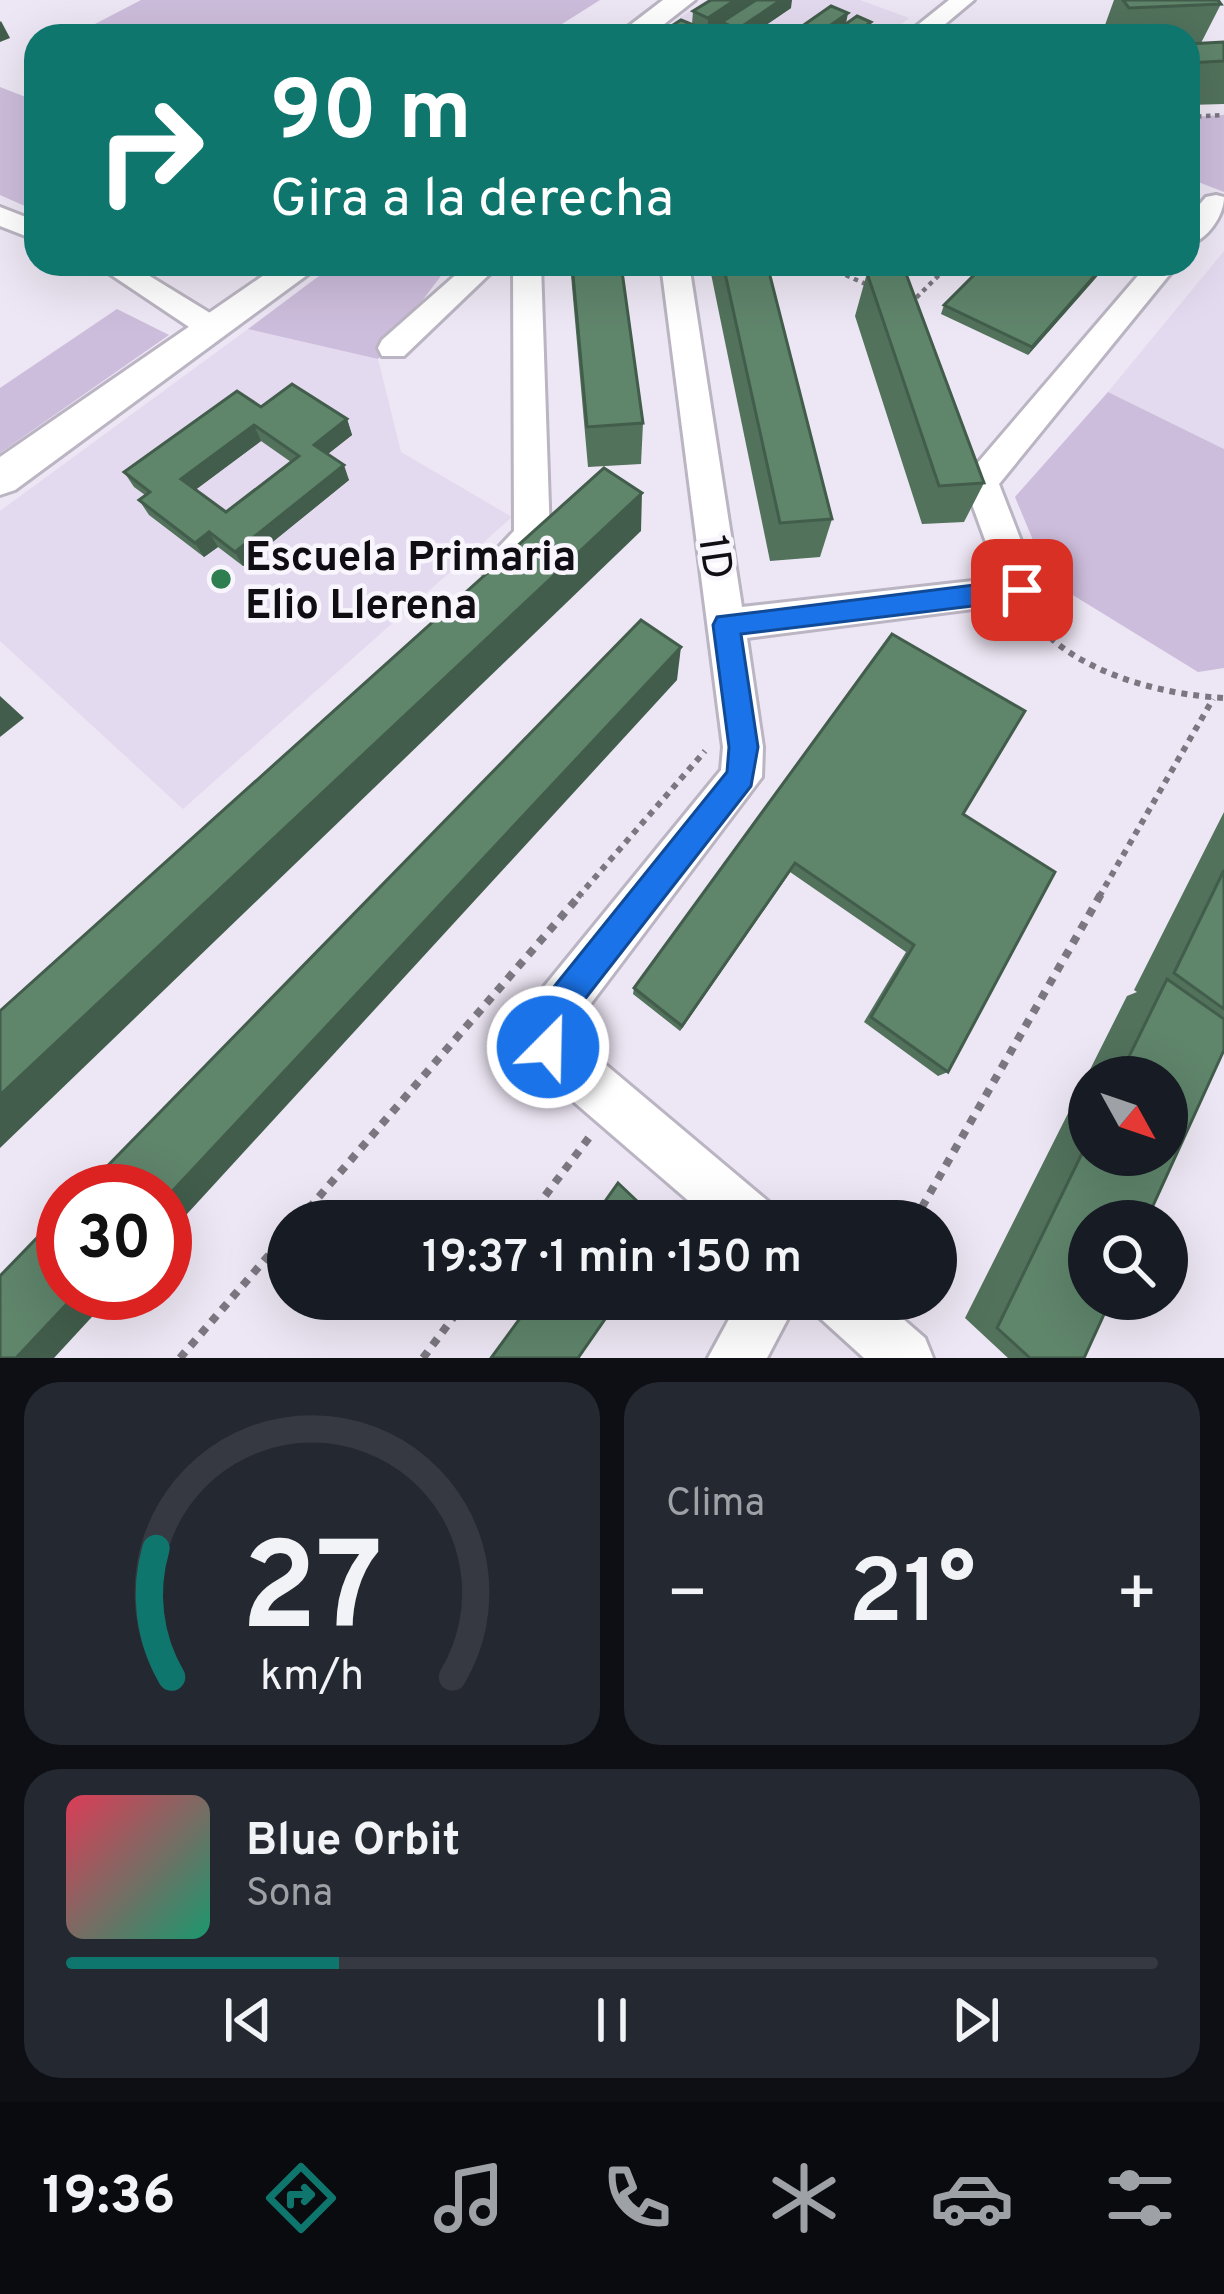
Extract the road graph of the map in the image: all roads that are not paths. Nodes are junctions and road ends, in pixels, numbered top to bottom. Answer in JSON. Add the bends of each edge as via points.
{"nodes":[{"id":1,"x":681,"y":0,"type":"edge"},
{"id":2,"x":963,"y":0,"type":"edge"},
{"id":3,"x":647,"y":24,"type":"edge"},
{"id":4,"x":932,"y":24,"type":"edge"},
{"id":5,"x":128,"y":276,"type":"edge"},
{"id":6,"x":287,"y":276,"type":"edge"},
{"id":7,"x":473,"y":276,"type":"edge"},
{"id":8,"x":527,"y":276,"type":"edge"},
{"id":9,"x":677,"y":276,"type":"edge"},
{"id":10,"x":1154,"y":276,"type":"edge"},
{"id":11,"x":212,"y":328,"type":"junction"},
{"id":12,"x":393,"y":348,"type":"dead end"},
{"id":13,"x":0,"y":479,"type":"edge"},
{"id":14,"x":461,"y":600,"type":"edge"},
{"id":15,"x":726,"y":625,"type":"junction"},
{"id":16,"x":727,"y":1200,"type":"edge"},
{"id":17,"x":759,"y":1320,"type":"edge"},
{"id":18,"x":862,"y":1320,"type":"edge"},
{"id":19,"x":736,"y":1358,"type":"edge"},
{"id":20,"x":905,"y":1358,"type":"edge"}],
"edges":[{"from":1,"to":3,"type":"main road"},
{"from":2,"to":4,"type":"street"},
{"from":5,"to":11,"type":"street"},
{"from":6,"to":11,"type":"main road"},
{"from":7,"to":12,"type":"street"},
{"from":8,"to":14,"type":"street","via":[[532,536]]},
{"from":9,"to":15,"type":"street","name":"1D"},
{"from":10,"to":15,"type":"street","via":[[982,482],[1022,590]]},
{"from":11,"to":13,"type":"main road"},
{"from":15,"to":16,"type":"street","name":"1D","via":[[741,776],[560,1005],[548,1047]]},
{"from":17,"to":19,"type":"street"},
{"from":18,"to":20,"type":"street"}]}
